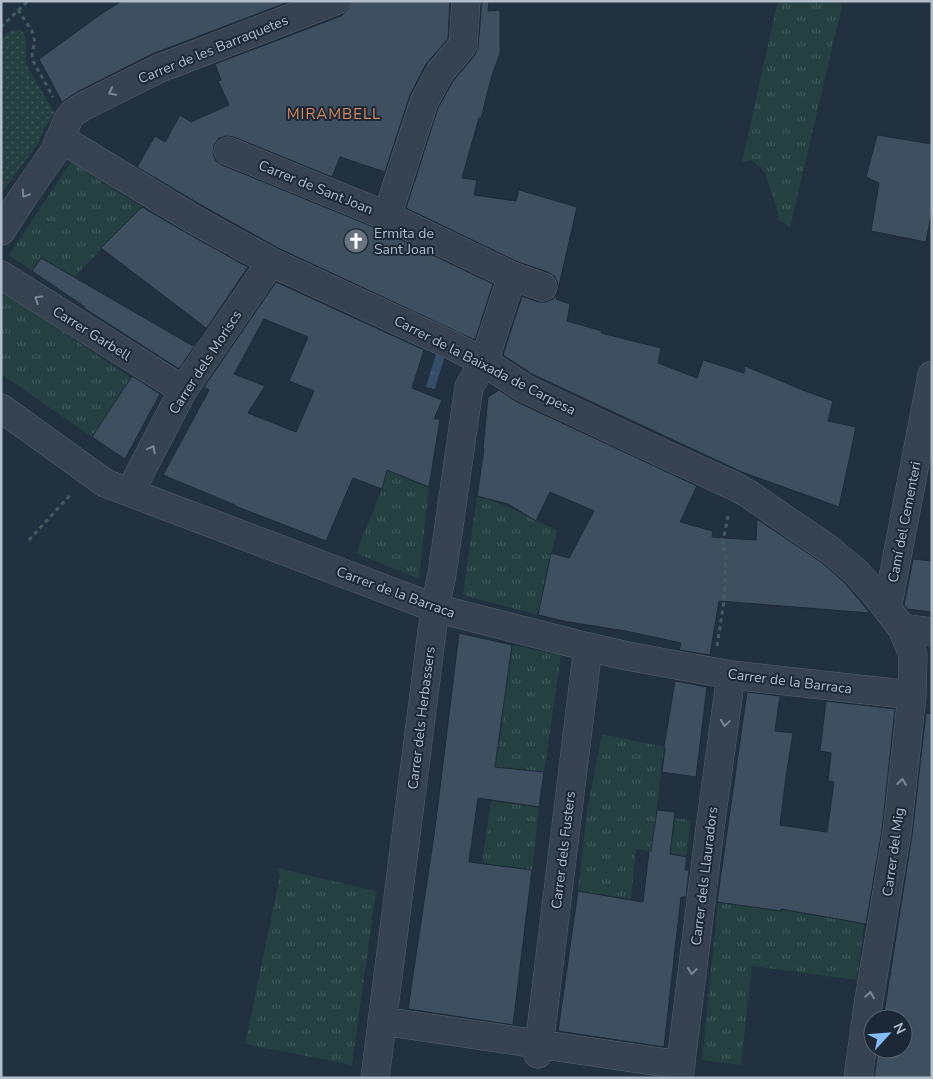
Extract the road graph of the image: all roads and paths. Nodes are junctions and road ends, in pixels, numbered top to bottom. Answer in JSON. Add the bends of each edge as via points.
{"nodes":[{"id":1,"x":28,"y":1,"type":"edge"},
{"id":2,"x":335,"y":1,"type":"edge"},
{"id":3,"x":466,"y":1,"type":"edge"},
{"id":4,"x":18,"y":10,"type":"junction"},
{"id":5,"x":1,"y":27,"type":"edge"},
{"id":6,"x":60,"y":138,"type":"junction"},
{"id":7,"x":228,"y":151,"type":"dead end"},
{"id":8,"x":387,"y":216,"type":"junction"},
{"id":9,"x":1,"y":231,"type":"edge"},
{"id":10,"x":271,"y":262,"type":"junction"},
{"id":11,"x":1,"y":276,"type":"edge"},
{"id":12,"x":512,"y":276,"type":"junction"},
{"id":13,"x":543,"y":287,"type":"dead end"},
{"id":14,"x":484,"y":362,"type":"junction"},
{"id":15,"x":932,"y":375,"type":"edge"},
{"id":16,"x":183,"y":390,"type":"junction"},
{"id":17,"x":1,"y":408,"type":"edge"},
{"id":18,"x":92,"y":474,"type":"junction"},
{"id":19,"x":130,"y":492,"type":"junction"},
{"id":20,"x":730,"y":506,"type":"dead end"},
{"id":21,"x":29,"y":540,"type":"dead end"},
{"id":22,"x":435,"y":608,"type":"junction"},
{"id":23,"x":888,"y":610,"type":"junction"},
{"id":24,"x":932,"y":632,"type":"edge"},
{"id":25,"x":588,"y":648,"type":"junction"},
{"id":26,"x":717,"y":648,"type":"dead end"},
{"id":27,"x":731,"y":675,"type":"junction"},
{"id":28,"x":912,"y":695,"type":"junction"},
{"id":29,"x":382,"y":1021,"type":"junction"},
{"id":30,"x":539,"y":1049,"type":"junction"},
{"id":31,"x":680,"y":1071,"type":"edge"},
{"id":32,"x":375,"y":1078,"type":"edge"},
{"id":33,"x":858,"y":1078,"type":"edge"}],
"edges":[{"from":1,"to":4,"type":"path"},
{"from":2,"to":6,"type":"street","name":"Carrer de les Barraquetes","one_way":true,"via":[[158,69],[73,113]]},
{"from":3,"to":8,"type":"street","via":[[463,44],[440,72],[424,102]]},
{"from":4,"to":5,"type":"path"},
{"from":4,"to":6,"type":"path","via":[[32,31],[35,42],[33,61],[57,105]]},
{"from":6,"to":9,"type":"street","one_way":true},
{"from":6,"to":10,"type":"street","name":"Carrer de la Baixada de Carpesa"},
{"from":7,"to":8,"type":"street","name":"Carrer de Sant Joan"},
{"from":8,"to":12,"type":"street","name":"Carrer de Sant Joan"},
{"from":10,"to":14,"type":"street","name":"Carrer de la Baixada de Carpesa"},
{"from":10,"to":16,"type":"street","name":"Carrer dels Moriscs"},
{"from":16,"to":11,"type":"street","name":"Carrer Garbell","one_way":true},
{"from":12,"to":13,"type":"street","name":"Carrer de Sant Joan"},
{"from":12,"to":14,"type":"street","name":"Carrer dels Herbassers"},
{"from":14,"to":22,"type":"street","name":"Carrer dels Herbassers","via":[[469,387]]},
{"from":14,"to":23,"type":"street","name":"Carrer de la Baixada de Carpesa","via":[[524,388],[734,486],[830,550],[855,571]]},
{"from":15,"to":23,"type":"street","name":"Camí del Cementeri"},
{"from":19,"to":16,"type":"street","name":"Carrer dels Moriscs","one_way":true},
{"from":17,"to":18,"type":"street","name":"Carrer de la Barraca"},
{"from":18,"to":19,"type":"street","name":"Carrer de la Barraca","via":[[105,483]]},
{"from":18,"to":21,"type":"path"},
{"from":19,"to":22,"type":"street","name":"Carrer de la Barraca"},
{"from":20,"to":26,"type":"path","via":[[722,545],[726,555],[724,601]]},
{"from":22,"to":25,"type":"street","name":"Carrer de la Barraca"},
{"from":22,"to":29,"type":"street","name":"Carrer dels Herbassers"},
{"from":23,"to":24,"type":"street"},
{"from":23,"to":28,"type":"street","name":"Carrer del Mig","via":[[913,655]]},
{"from":25,"to":27,"type":"street","name":"Carrer de la Barraca"},
{"from":25,"to":30,"type":"street","name":"Carrer dels Fusters"},
{"from":27,"to":28,"type":"street","name":"Carrer de la Barraca"},
{"from":27,"to":31,"type":"street","name":"Carrer dels Llauradors","one_way":true},
{"from":33,"to":28,"type":"street","name":"Carrer del Mig","one_way":true,"via":[[897,832]]},
{"from":29,"to":30,"type":"street"},
{"from":29,"to":32,"type":"street","name":"Carrer dels Herbassers"},
{"from":30,"to":31,"type":"street"}]}
